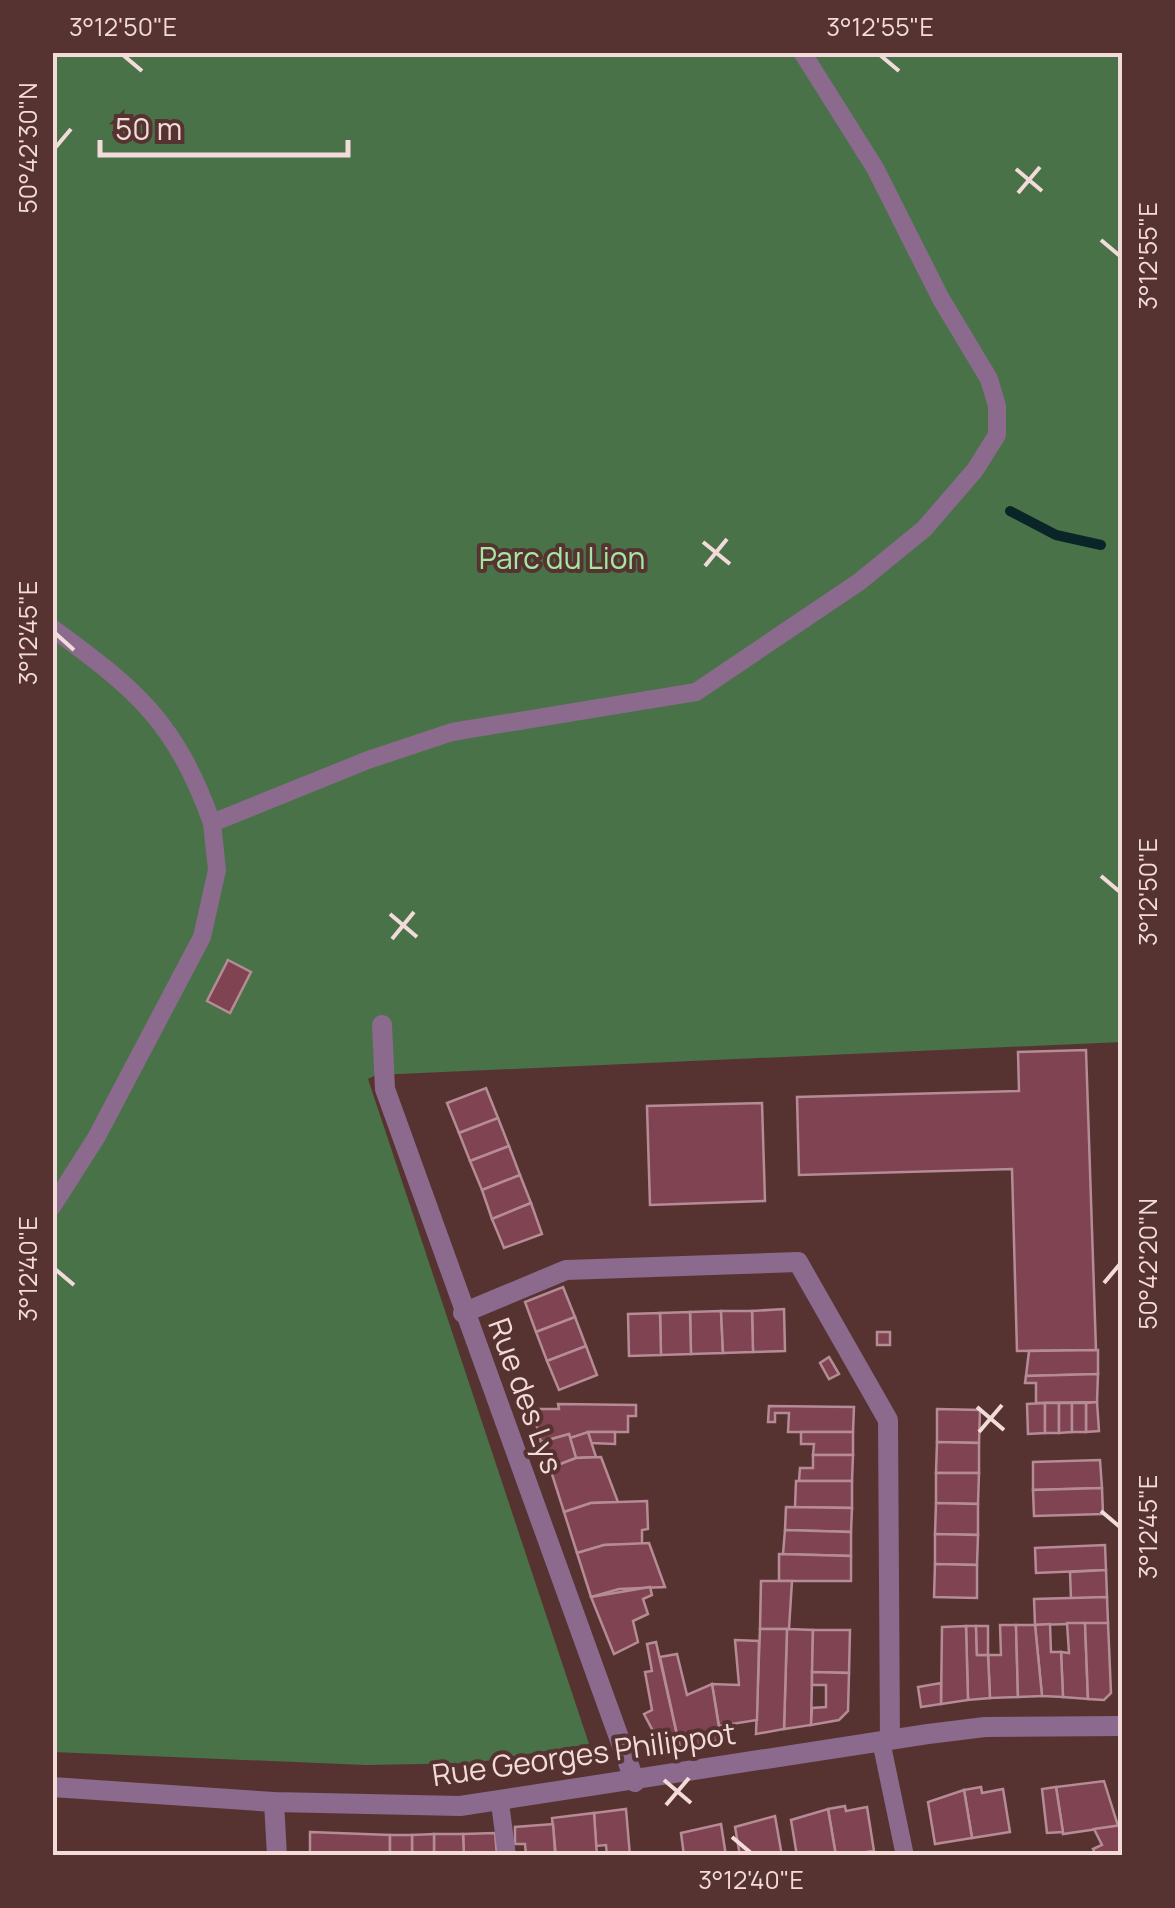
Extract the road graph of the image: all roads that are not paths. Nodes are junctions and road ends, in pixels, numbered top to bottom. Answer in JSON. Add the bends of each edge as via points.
{"nodes":[{"id":1,"x":802,"y":52,"type":"edge"},
{"id":2,"x":52,"y":628,"type":"edge"},
{"id":3,"x":212,"y":823,"type":"junction"},
{"id":4,"x":382,"y":1025,"type":"dead end"},
{"id":5,"x":52,"y":1207,"type":"edge"},
{"id":6,"x":463,"y":1313,"type":"junction"},
{"id":7,"x":1122,"y":1726,"type":"edge"},
{"id":8,"x":886,"y":1740,"type":"junction"},
{"id":9,"x":635,"y":1782,"type":"junction"},
{"id":10,"x":52,"y":1787,"type":"edge"},
{"id":11,"x":274,"y":1802,"type":"junction"},
{"id":12,"x":500,"y":1803,"type":"junction"},
{"id":13,"x":277,"y":1856,"type":"edge"},
{"id":14,"x":507,"y":1856,"type":"edge"},
{"id":15,"x":905,"y":1856,"type":"edge"}],
"edges":[{"from":1,"to":3,"type":"lane","via":[[876,168],[940,299],[990,380],[997,436],[975,470],[924,529],[859,582],[696,692],[452,732]]},
{"from":2,"to":3,"type":"lane","via":[[124,681],[162,720]]},
{"from":3,"to":5,"type":"lane","via":[[217,870],[202,937]]},
{"from":4,"to":6,"type":"street","name":"Rue des Lys","via":[[385,1090]]},
{"from":6,"to":8,"type":"street","via":[[566,1270],[798,1262],[888,1420]]},
{"from":6,"to":9,"type":"street","name":"Rue des Lys"},
{"from":7,"to":8,"type":"street","name":"Rue Georges Philippot","via":[[984,1727]]},
{"from":8,"to":9,"type":"street","name":"Rue Georges Philippot"},
{"from":8,"to":15,"type":"lane"},
{"from":9,"to":12,"type":"street","name":"Rue Georges Philippot"},
{"from":10,"to":11,"type":"street","name":"Rue Georges Philippot"},
{"from":11,"to":12,"type":"street","name":"Rue Georges Philippot","via":[[410,1808]]},
{"from":11,"to":13,"type":"street"},
{"from":12,"to":14,"type":"lane"}]}
